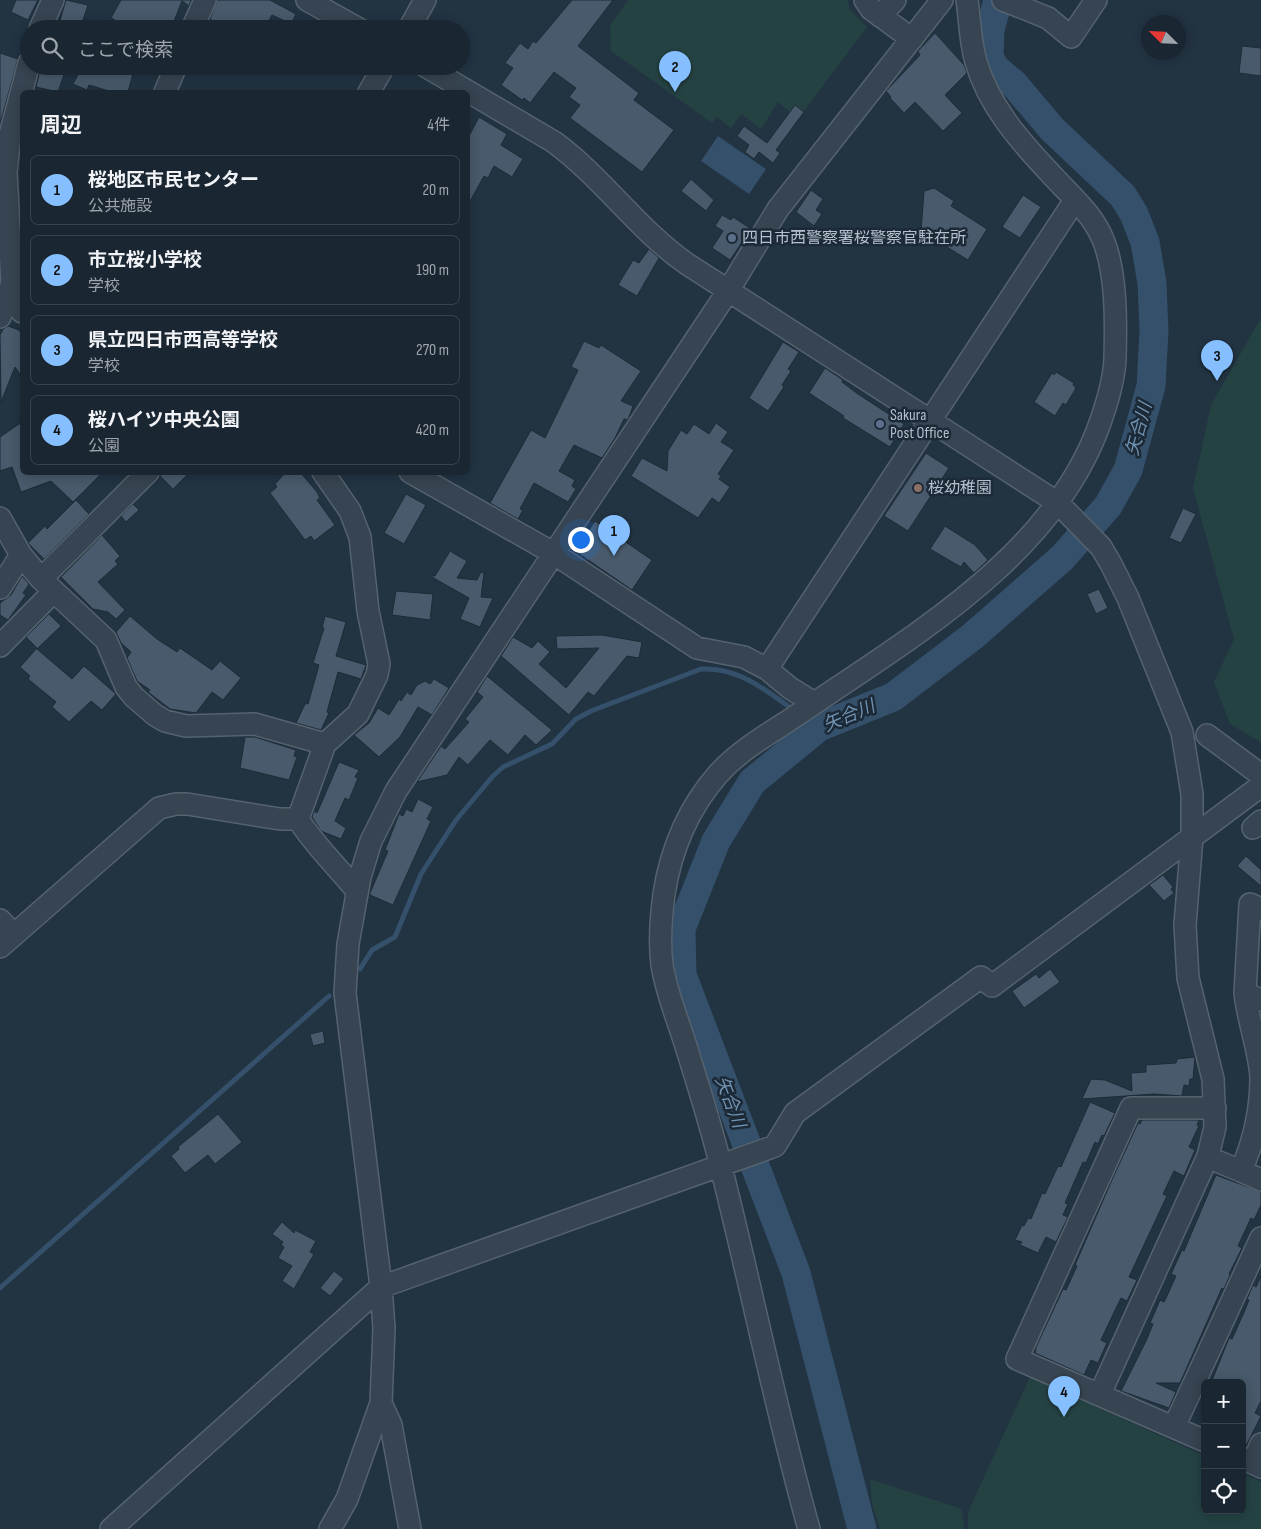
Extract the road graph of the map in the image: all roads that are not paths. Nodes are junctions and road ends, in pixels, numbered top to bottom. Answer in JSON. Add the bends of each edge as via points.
{"nodes":[{"id":1,"x":53,"y":0,"type":"edge"},
{"id":2,"x":205,"y":0,"type":"edge"},
{"id":3,"x":307,"y":0,"type":"edge"},
{"id":4,"x":426,"y":0,"type":"edge"},
{"id":5,"x":865,"y":0,"type":"edge"},
{"id":6,"x":894,"y":0,"type":"edge"},
{"id":7,"x":942,"y":0,"type":"edge"},
{"id":8,"x":967,"y":0,"type":"edge"},
{"id":9,"x":1003,"y":0,"type":"edge"},
{"id":10,"x":1096,"y":0,"type":"edge"},
{"id":11,"x":880,"y":16,"type":"junction"},
{"id":12,"x":44,"y":20,"type":"edge"},
{"id":13,"x":196,"y":20,"type":"edge"},
{"id":14,"x":343,"y":20,"type":"edge"},
{"id":15,"x":414,"y":20,"type":"edge"},
{"id":16,"x":912,"y":39,"type":"junction"},
{"id":17,"x":26,"y":75,"type":"edge"},
{"id":18,"x":172,"y":75,"type":"edge"},
{"id":19,"x":379,"y":75,"type":"edge"},
{"id":20,"x":440,"y":75,"type":"edge"},
{"id":21,"x":22,"y":90,"type":"edge"},
{"id":22,"x":166,"y":90,"type":"edge"},
{"id":23,"x":370,"y":90,"type":"edge"},
{"id":24,"x":466,"y":90,"type":"edge"},
{"id":25,"x":470,"y":93,"type":"edge"},
{"id":26,"x":20,"y":98,"type":"edge"},
{"id":27,"x":1075,"y":200,"type":"junction"},
{"id":28,"x":728,"y":292,"type":"junction"},
{"id":29,"x":8,"y":295,"type":"junction"},
{"id":30,"x":20,"y":309,"type":"edge"},
{"id":31,"x":0,"y":317,"type":"edge"},
{"id":32,"x":932,"y":420,"type":"junction"},
{"id":33,"x":145,"y":475,"type":"edge"},
{"id":34,"x":325,"y":475,"type":"edge"},
{"id":35,"x":415,"y":475,"type":"edge"},
{"id":36,"x":1058,"y":503,"type":"junction"},
{"id":37,"x":0,"y":518,"type":"edge"},
{"id":38,"x":553,"y":553,"type":"junction"},
{"id":39,"x":21,"y":555,"type":"junction"},
{"id":40,"x":47,"y":585,"type":"junction"},
{"id":41,"x":0,"y":588,"type":"edge"},
{"id":42,"x":0,"y":646,"type":"edge"},
{"id":43,"x":767,"y":669,"type":"junction"},
{"id":44,"x":811,"y":705,"type":"junction"},
{"id":45,"x":1206,"y":735,"type":"dead end"},
{"id":46,"x":325,"y":744,"type":"junction"},
{"id":47,"x":1261,"y":775,"type":"edge"},
{"id":48,"x":1261,"y":786,"type":"edge"},
{"id":49,"x":298,"y":818,"type":"junction"},
{"id":50,"x":1192,"y":837,"type":"junction"},
{"id":51,"x":357,"y":891,"type":"junction"},
{"id":52,"x":1261,"y":909,"type":"edge"},
{"id":53,"x":5,"y":934,"type":"edge"},
{"id":54,"x":1253,"y":996,"type":"edge"},
{"id":55,"x":1215,"y":1108,"type":"junction"},
{"id":56,"x":725,"y":1162,"type":"junction"},
{"id":57,"x":1219,"y":1162,"type":"dead end"},
{"id":58,"x":1241,"y":1172,"type":"junction"},
{"id":59,"x":1261,"y":1180,"type":"edge"},
{"id":60,"x":1261,"y":1238,"type":"edge"},
{"id":61,"x":381,"y":1287,"type":"junction"},
{"id":62,"x":1100,"y":1394,"type":"junction"},
{"id":63,"x":381,"y":1402,"type":"junction"},
{"id":64,"x":1174,"y":1427,"type":"junction"},
{"id":65,"x":1201,"y":1439,"type":"edge"},
{"id":66,"x":111,"y":1529,"type":"edge"},
{"id":67,"x":330,"y":1529,"type":"edge"},
{"id":68,"x":410,"y":1529,"type":"edge"},
{"id":69,"x":809,"y":1529,"type":"edge"}],
"edges":[{"from":1,"to":12,"type":"street"},
{"from":2,"to":13,"type":"street"},
{"from":3,"to":14,"type":"street"},
{"from":4,"to":15,"type":"street"},
{"from":5,"to":11,"type":"street"},
{"from":6,"to":11,"type":"street"},
{"from":7,"to":16,"type":"street"},
{"from":8,"to":27,"type":"street","via":[[974,58],[990,96],[1015,135]]},
{"from":9,"to":10,"type":"street","via":[[1048,18],[1071,37]]},
{"from":11,"to":16,"type":"street"},
{"from":16,"to":28,"type":"street","via":[[778,209]]},
{"from":17,"to":21,"type":"street"},
{"from":18,"to":22,"type":"street"},
{"from":19,"to":23,"type":"street"},
{"from":20,"to":24,"type":"street"},
{"from":25,"to":28,"type":"street","via":[[554,142],[586,166],[663,248]]},
{"from":26,"to":29,"type":"street","via":[[10,136],[6,172],[12,283]]},
{"from":27,"to":32,"type":"street"},
{"from":27,"to":36,"type":"street","via":[[1094,222],[1106,248],[1112,286],[1115,358],[1109,394],[1097,430],[1079,472]]},
{"from":28,"to":32,"type":"street"},
{"from":28,"to":38,"type":"street"},
{"from":29,"to":30,"type":"street"},
{"from":29,"to":31,"type":"street"},
{"from":32,"to":36,"type":"street"},
{"from":32,"to":43,"type":"street"},
{"from":33,"to":40,"type":"street"},
{"from":34,"to":46,"type":"street","via":[[350,511],[360,537],[378,664],[377,675],[358,714]]},
{"from":35,"to":38,"type":"street"},
{"from":36,"to":44,"type":"street","via":[[1008,559],[976,587],[886,655]]},
{"from":36,"to":50,"type":"street","via":[[1101,547],[1128,598],[1182,732],[1192,794]]},
{"from":37,"to":39,"type":"street"},
{"from":38,"to":43,"type":"street","via":[[697,648],[744,657]]},
{"from":38,"to":51,"type":"street","via":[[396,791],[371,840]]},
{"from":39,"to":40,"type":"street"},
{"from":39,"to":41,"type":"street"},
{"from":40,"to":42,"type":"street"},
{"from":40,"to":46,"type":"street","via":[[106,640],[126,687],[165,721],[196,727],[255,724]]},
{"from":43,"to":44,"type":"street"},
{"from":44,"to":56,"type":"street","via":[[735,757],[703,794],[678,842],[668,870],[660,943],[662,969]]},
{"from":45,"to":47,"type":"street"},
{"from":46,"to":49,"type":"street"},
{"from":48,"to":50,"type":"street"},
{"from":49,"to":51,"type":"street"},
{"from":49,"to":53,"type":"street","via":[[280,819],[187,804],[159,808]]},
{"from":50,"to":55,"type":"street","via":[[1185,925],[1188,978],[1213,1079]]},
{"from":50,"to":56,"type":"street","via":[[992,986],[981,977],[795,1113],[775,1146]]},
{"from":51,"to":61,"type":"street","via":[[346,968],[346,1018]]},
{"from":52,"to":54,"type":"street","via":[[1250,904]]},
{"from":54,"to":58,"type":"street","via":[[1261,1076],[1260,1104],[1253,1144]]},
{"from":55,"to":62,"type":"street","via":[[1215,1126],[1208,1156]]},
{"from":55,"to":62,"type":"street","via":[[1131,1108],[1018,1359]]},
{"from":56,"to":61,"type":"street"},
{"from":56,"to":69,"type":"street","via":[[766,1362]]},
{"from":57,"to":58,"type":"street"},
{"from":58,"to":59,"type":"street"},
{"from":60,"to":64,"type":"street"},
{"from":61,"to":63,"type":"street","via":[[384,1328]]},
{"from":61,"to":66,"type":"street"},
{"from":62,"to":64,"type":"street"},
{"from":63,"to":67,"type":"street","via":[[347,1500]]},
{"from":63,"to":68,"type":"street","via":[[391,1425]]},
{"from":64,"to":65,"type":"street"}]}
